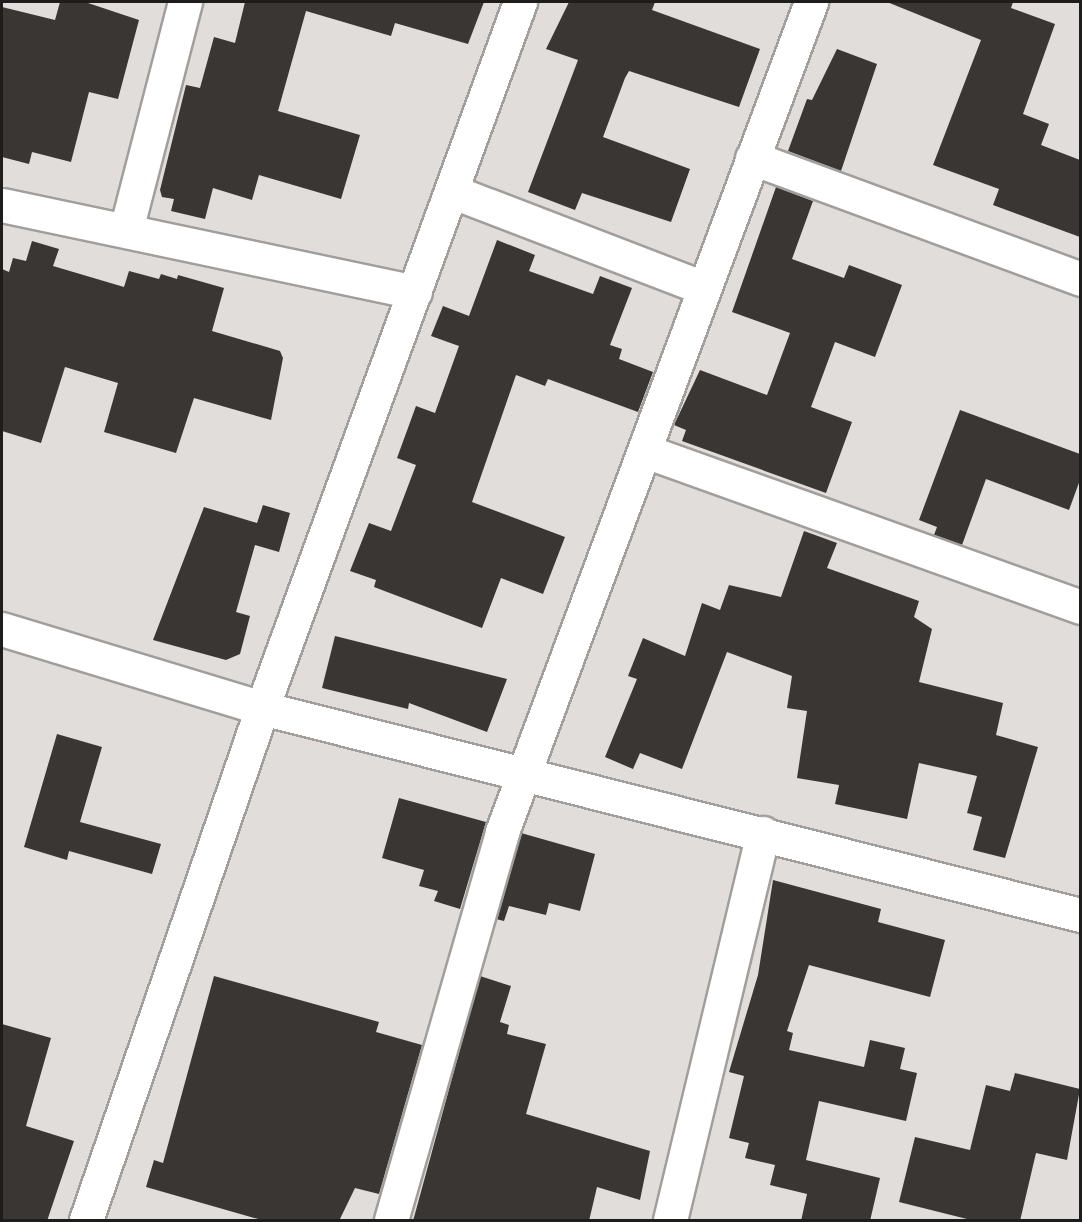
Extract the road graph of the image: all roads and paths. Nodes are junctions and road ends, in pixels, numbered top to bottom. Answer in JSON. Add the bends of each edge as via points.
{"nodes":[{"id":1,"x":185,"y":2,"type":"edge"},
{"id":2,"x":520,"y":2,"type":"edge"},
{"id":3,"x":811,"y":2,"type":"edge"},
{"id":4,"x":752,"y":158,"type":"junction"},
{"id":5,"x":451,"y":191,"type":"junction"},
{"id":6,"x":2,"y":205,"type":"edge"},
{"id":7,"x":126,"y":230,"type":"junction"},
{"id":8,"x":1080,"y":279,"type":"edge"},
{"id":9,"x":704,"y":288,"type":"junction"},
{"id":10,"x":415,"y":292,"type":"junction"},
{"id":11,"x":648,"y":452,"type":"junction"},
{"id":12,"x":1080,"y":607,"type":"edge"},
{"id":13,"x":2,"y":629,"type":"edge"},
{"id":14,"x":262,"y":708,"type":"junction"},
{"id":15,"x":525,"y":774,"type":"junction"},
{"id":16,"x":763,"y":833,"type":"junction"},
{"id":17,"x":1080,"y":915,"type":"edge"},
{"id":18,"x":86,"y":1221,"type":"edge"},
{"id":19,"x":391,"y":1221,"type":"edge"},
{"id":20,"x":669,"y":1221,"type":"edge"}],
"edges":[{"from":1,"to":7,"type":"street"},
{"from":2,"to":5,"type":"street"},
{"from":3,"to":4,"type":"street"},
{"from":4,"to":8,"type":"street"},
{"from":4,"to":9,"type":"street"},
{"from":5,"to":9,"type":"street"},
{"from":5,"to":10,"type":"street"},
{"from":6,"to":7,"type":"street"},
{"from":7,"to":10,"type":"street"},
{"from":9,"to":11,"type":"street"},
{"from":10,"to":14,"type":"street"},
{"from":11,"to":12,"type":"street"},
{"from":11,"to":15,"type":"street"},
{"from":13,"to":14,"type":"street"},
{"from":14,"to":15,"type":"street"},
{"from":14,"to":18,"type":"street"},
{"from":15,"to":16,"type":"street"},
{"from":15,"to":19,"type":"street","via":[[502,832]]},
{"from":16,"to":17,"type":"street"},
{"from":16,"to":20,"type":"street"}]}
